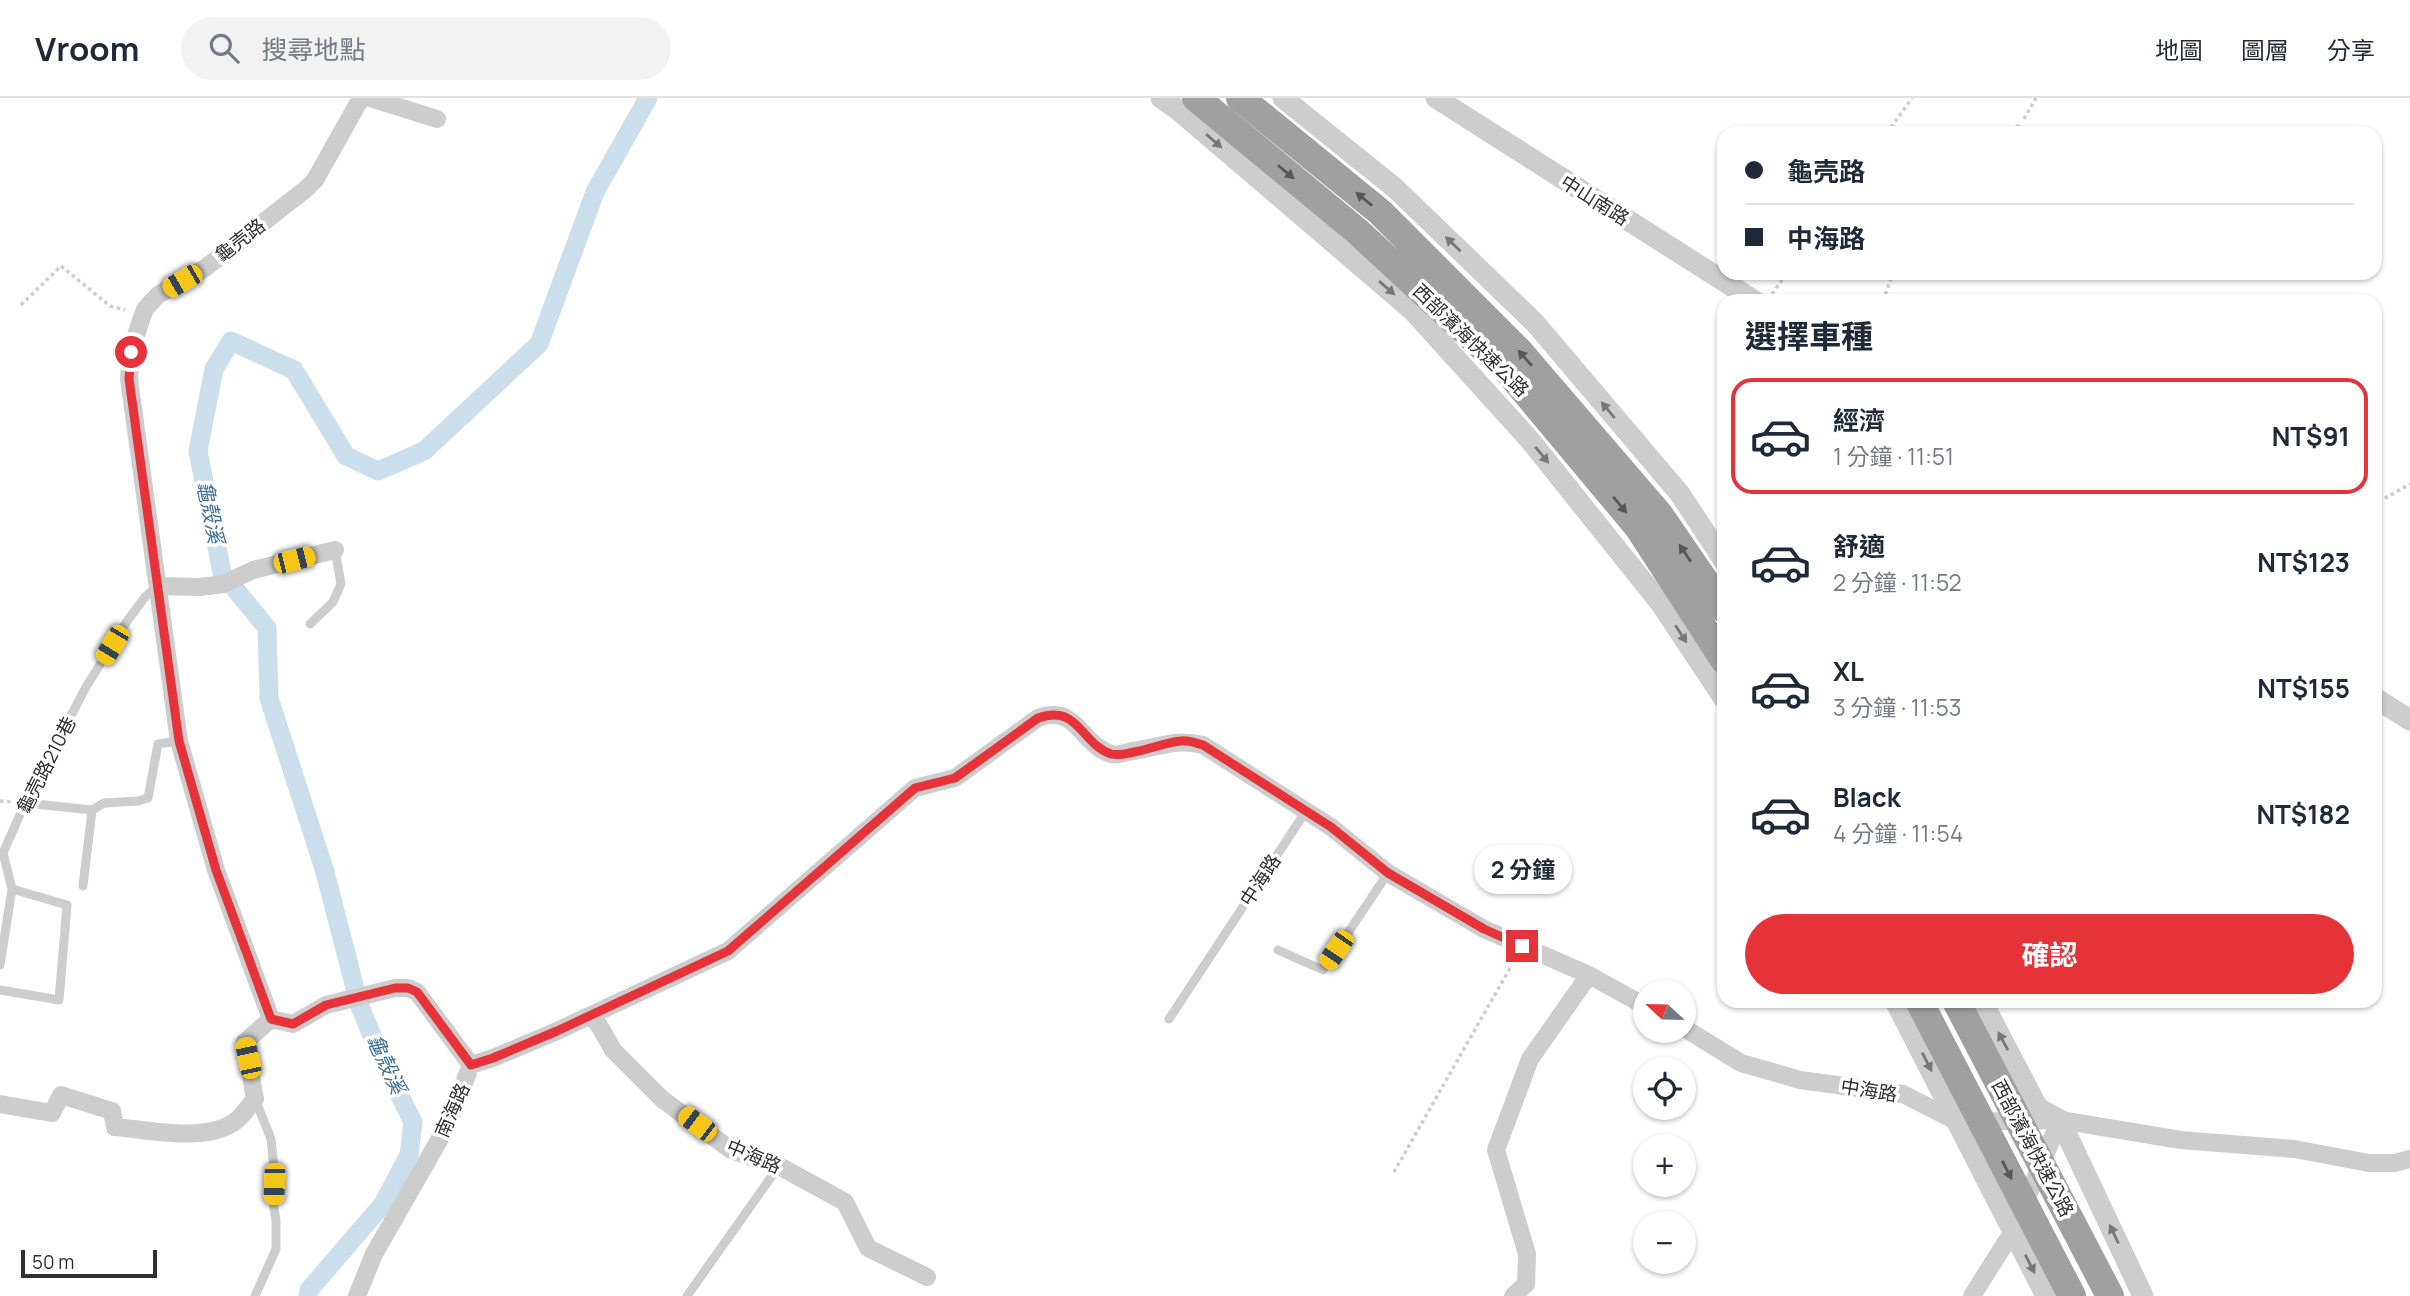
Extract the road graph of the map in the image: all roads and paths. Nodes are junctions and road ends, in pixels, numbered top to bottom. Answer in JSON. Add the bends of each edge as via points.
{"nodes":[{"id":1,"x":360,"y":98,"type":"edge"},
{"id":2,"x":370,"y":98,"type":"edge"},
{"id":3,"x":1161,"y":98,"type":"edge"},
{"id":4,"x":1196,"y":98,"type":"edge"},
{"id":5,"x":1240,"y":98,"type":"edge"},
{"id":6,"x":1283,"y":98,"type":"edge"},
{"id":7,"x":1436,"y":98,"type":"edge"},
{"id":8,"x":1912,"y":98,"type":"edge"},
{"id":9,"x":2036,"y":98,"type":"edge"},
{"id":10,"x":437,"y":119,"type":"dead end"},
{"id":11,"x":1892,"y":126,"type":"edge"},
{"id":12,"x":2022,"y":126,"type":"edge"},
{"id":13,"x":1717,"y":277,"type":"edge"},
{"id":14,"x":1722,"y":280,"type":"edge"},
{"id":15,"x":1744,"y":294,"type":"edge"},
{"id":16,"x":21,"y":305,"type":"dead end"},
{"id":17,"x":143,"y":316,"type":"junction"},
{"id":18,"x":2410,"y":484,"type":"edge"},
{"id":19,"x":2382,"y":500,"type":"edge"},
{"id":20,"x":335,"y":550,"type":"joint"},
{"id":21,"x":1717,"y":550,"type":"edge"},
{"id":22,"x":158,"y":586,"type":"junction"},
{"id":23,"x":1717,"y":599,"type":"edge"},
{"id":24,"x":310,"y":624,"type":"dead end"},
{"id":25,"x":1717,"y":649,"type":"edge"},
{"id":26,"x":1717,"y":688,"type":"edge"},
{"id":27,"x":2382,"y":702,"type":"edge"},
{"id":28,"x":2410,"y":720,"type":"edge"},
{"id":29,"x":179,"y":741,"type":"junction"},
{"id":30,"x":25,"y":803,"type":"junction"},
{"id":31,"x":92,"y":810,"type":"junction"},
{"id":32,"x":1306,"y":811,"type":"junction"},
{"id":33,"x":1388,"y":873,"type":"junction"},
{"id":34,"x":83,"y":886,"type":"dead end"},
{"id":35,"x":12,"y":889,"type":"junction"},
{"id":36,"x":1522,"y":946,"type":"junction"},
{"id":37,"x":1278,"y":950,"type":"dead end"},
{"id":38,"x":0,"y":965,"type":"edge"},
{"id":39,"x":1589,"y":975,"type":"junction"},
{"id":40,"x":0,"y":990,"type":"edge"},
{"id":41,"x":1633,"y":999,"type":"edge"},
{"id":42,"x":1899,"y":1008,"type":"edge"},
{"id":43,"x":1923,"y":1008,"type":"edge"},
{"id":44,"x":1960,"y":1008,"type":"edge"},
{"id":45,"x":1986,"y":1008,"type":"edge"},
{"id":46,"x":593,"y":1015,"type":"junction"},
{"id":47,"x":1169,"y":1018,"type":"dead end"},
{"id":48,"x":271,"y":1019,"type":"junction"},
{"id":49,"x":1696,"y":1035,"type":"edge"},
{"id":50,"x":471,"y":1065,"type":"junction"},
{"id":51,"x":255,"y":1099,"type":"junction"},
{"id":52,"x":0,"y":1104,"type":"edge"},
{"id":53,"x":2060,"y":1120,"type":"junction"},
{"id":54,"x":1958,"y":1122,"type":"junction"},
{"id":55,"x":2410,"y":1159,"type":"edge"},
{"id":56,"x":779,"y":1166,"type":"junction"},
{"id":57,"x":1394,"y":1172,"type":"dead end"},
{"id":58,"x":2013,"y":1231,"type":"junction"},
{"id":59,"x":927,"y":1277,"type":"dead end"},
{"id":60,"x":255,"y":1296,"type":"edge"},
{"id":61,"x":357,"y":1296,"type":"edge"},
{"id":62,"x":687,"y":1296,"type":"edge"},
{"id":63,"x":1513,"y":1296,"type":"edge"},
{"id":64,"x":1972,"y":1296,"type":"edge"},
{"id":65,"x":2046,"y":1296,"type":"edge"},
{"id":66,"x":2072,"y":1296,"type":"edge"},
{"id":67,"x":2109,"y":1296,"type":"edge"},
{"id":68,"x":2143,"y":1296,"type":"edge"}],
"edges":[{"from":1,"to":17,"type":"street","name":"龜壳路","via":[[306,189],[205,268],[158,295]]},
{"from":2,"to":10,"type":"street"},
{"from":3,"to":26,"type":"street","one_way":true,"via":[[1412,310],[1554,470],[1661,604]]},
{"from":4,"to":25,"type":"highway","name":"西部濱海快速公路","one_way":true,"via":[[1357,231],[1506,369],[1639,527]]},
{"from":23,"to":5,"type":"highway","name":"西部濱海快速公路","one_way":true,"via":[[1659,514],[1519,351],[1380,212]]},
{"from":21,"to":6,"type":"street","one_way":true,"via":[[1680,494],[1535,323],[1395,188]]},
{"from":7,"to":13,"type":"street","name":"中山南路"},
{"from":8,"to":11,"type":"path"},
{"from":9,"to":12,"type":"path"},
{"from":14,"to":15,"type":"street","name":"中山南路"},
{"from":16,"to":17,"type":"path","via":[[61,266],[110,306]]},
{"from":17,"to":22,"type":"street","name":"龜壳路","via":[[131,352],[129,379]]},
{"from":18,"to":19,"type":"path"},
{"from":20,"to":22,"type":"street","via":[[253,570],[224,584]]},
{"from":20,"to":24,"type":"lane","via":[[341,584],[333,602]]},
{"from":22,"to":29,"type":"street","name":"龜壳路"},
{"from":22,"to":30,"type":"lane","name":"龜壳路210巷","via":[[125,624],[86,687]]},
{"from":27,"to":28,"type":"street"},
{"from":29,"to":31,"type":"lane","via":[[158,744],[148,797],[104,803]]},
{"from":29,"to":48,"type":"street","name":"龜壳路","via":[[216,870]]},
{"from":30,"to":31,"type":"lane"},
{"from":30,"to":35,"type":"lane","name":"龜壳路210巷","via":[[3,853]]},
{"from":31,"to":34,"type":"lane"},
{"from":32,"to":33,"type":"street"},
{"from":32,"to":46,"type":"street","via":[[1203,745],[1185,740],[1114,755],[1068,718],[1051,713],[955,778],[915,788],[728,951]]},
{"from":32,"to":47,"type":"lane","name":"中海路"},
{"from":33,"to":36,"type":"street"},
{"from":33,"to":37,"type":"lane","via":[[1323,970]]},
{"from":35,"to":38,"type":"lane","name":"龜壳路210巷"},
{"from":35,"to":40,"type":"lane","via":[[67,905],[60,1000]]},
{"from":36,"to":39,"type":"street"},
{"from":36,"to":57,"type":"path"},
{"from":39,"to":41,"type":"street"},
{"from":39,"to":63,"type":"street","via":[[1530,1059],[1496,1150],[1527,1254],[1526,1284]]},
{"from":42,"to":54,"type":"street","one_way":true},
{"from":43,"to":66,"type":"highway","name":"西部濱海快速公路","one_way":true,"bridge":true},
{"from":44,"to":67,"type":"highway","name":"西部濱海快速公路","bridge":true},
{"from":53,"to":45,"type":"street","one_way":true,"via":[[2038,1108]]},
{"from":46,"to":50,"type":"street"},
{"from":46,"to":56,"type":"street","name":"中海路","via":[[613,1050],[662,1099],[731,1150]]},
{"from":48,"to":50,"type":"street","name":"南海路","via":[[293,1024],[326,1005],[408,988],[417,992]]},
{"from":48,"to":51,"type":"street","via":[[245,1042]]},
{"from":49,"to":54,"type":"street","name":"中海路","via":[[1741,1063],[1800,1080],[1903,1094]]},
{"from":50,"to":61,"type":"street","name":"南海路","via":[[446,1128],[374,1254]]},
{"from":51,"to":52,"type":"street","via":[[235,1122],[212,1133],[115,1127],[112,1111],[61,1095],[52,1113]]},
{"from":51,"to":60,"type":"lane","via":[[271,1139],[276,1249]]},
{"from":53,"to":54,"type":"street","name":"中海路"},
{"from":53,"to":55,"type":"street","name":"中海路","via":[[2181,1140],[2294,1149],[2369,1163]]},
{"from":53,"to":58,"type":"street"},
{"from":68,"to":53,"type":"street","one_way":true},
{"from":54,"to":58,"type":"street"},
{"from":56,"to":59,"type":"street","name":"中海路","via":[[845,1202],[868,1248]]},
{"from":56,"to":62,"type":"lane"},
{"from":58,"to":64,"type":"street"},
{"from":58,"to":65,"type":"street","one_way":true}]}
